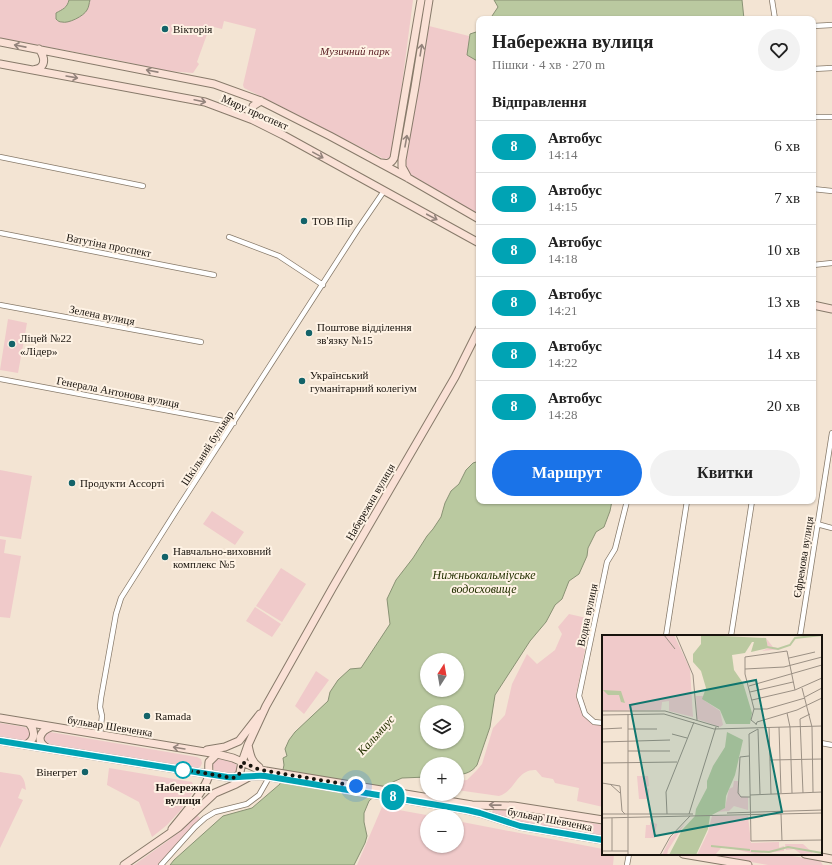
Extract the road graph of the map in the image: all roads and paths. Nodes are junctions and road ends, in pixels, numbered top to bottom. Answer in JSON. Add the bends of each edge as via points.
{"nodes":[{"id":1,"x":421,"y":0,"type":"edge"},
{"id":2,"x":429,"y":0,"type":"edge"},
{"id":3,"x":772,"y":0,"type":"edge"},
{"id":4,"x":775,"y":16,"type":"edge"},
{"id":5,"x":832,"y":25,"type":"edge"},
{"id":6,"x":816,"y":26,"type":"edge"},
{"id":7,"x":0,"y":42,"type":"edge"},
{"id":8,"x":39,"y":49,"type":"junction"},
{"id":9,"x":0,"y":64,"type":"edge"},
{"id":10,"x":832,"y":68,"type":"edge"},
{"id":11,"x":816,"y":69,"type":"edge"},
{"id":12,"x":34,"y":70,"type":"junction"},
{"id":13,"x":261,"y":100,"type":"junction"},
{"id":14,"x":816,"y":117,"type":"edge"},
{"id":15,"x":832,"y":117,"type":"edge"},
{"id":16,"x":253,"y":120,"type":"junction"},
{"id":17,"x":0,"y":157,"type":"edge"},
{"id":18,"x":381,"y":163,"type":"junction"},
{"id":19,"x":408,"y":178,"type":"junction"},
{"id":20,"x":143,"y":186,"type":"dead end"},
{"id":21,"x":816,"y":188,"type":"edge"},
{"id":22,"x":384,"y":191,"type":"junction"},
{"id":23,"x":832,"y":191,"type":"edge"},
{"id":24,"x":476,"y":217,"type":"edge"},
{"id":25,"x":0,"y":233,"type":"edge"},
{"id":26,"x":229,"y":237,"type":"dead end"},
{"id":27,"x":476,"y":241,"type":"edge"},
{"id":28,"x":832,"y":263,"type":"edge"},
{"id":29,"x":816,"y":265,"type":"edge"},
{"id":30,"x":214,"y":274,"type":"dead end"},
{"id":31,"x":323,"y":285,"type":"junction"},
{"id":32,"x":0,"y":305,"type":"edge"},
{"id":33,"x":816,"y":306,"type":"edge"},
{"id":34,"x":832,"y":309,"type":"edge"},
{"id":35,"x":476,"y":335,"type":"edge"},
{"id":36,"x":201,"y":342,"type":"dead end"},
{"id":37,"x":0,"y":379,"type":"edge"},
{"id":38,"x":234,"y":423,"type":"junction"},
{"id":39,"x":832,"y":433,"type":"edge"},
{"id":40,"x":626,"y":504,"type":"edge"},
{"id":41,"x":687,"y":504,"type":"edge"},
{"id":42,"x":752,"y":504,"type":"edge"},
{"id":43,"x":818,"y":524,"type":"junction"},
{"id":44,"x":832,"y":528,"type":"edge"},
{"id":45,"x":666,"y":635,"type":"edge"},
{"id":46,"x":731,"y":635,"type":"edge"},
{"id":47,"x":800,"y":635,"type":"edge"},
{"id":48,"x":266,"y":706,"type":"junction"},
{"id":49,"x":0,"y":718,"type":"edge"},
{"id":50,"x":29,"y":723,"type":"junction"},
{"id":51,"x":602,"y":724,"type":"edge"},
{"id":52,"x":51,"y":727,"type":"junction"},
{"id":53,"x":100,"y":735,"type":"junction"},
{"id":54,"x":0,"y":741,"type":"edge"},
{"id":55,"x":822,"y":743,"type":"edge"},
{"id":56,"x":25,"y":745,"type":"junction"},
{"id":57,"x":248,"y":745,"type":"junction"},
{"id":58,"x":832,"y":745,"type":"edge"},
{"id":59,"x":47,"y":748,"type":"junction"},
{"id":60,"x":200,"y":751,"type":"junction"},
{"id":61,"x":217,"y":754,"type":"junction"},
{"id":62,"x":242,"y":762,"type":"junction"},
{"id":63,"x":144,"y":764,"type":"junction"},
{"id":64,"x":209,"y":774,"type":"junction"},
{"id":65,"x":250,"y":776,"type":"junction"},
{"id":66,"x":266,"y":776,"type":"junction"},
{"id":67,"x":233,"y":778,"type":"junction"},
{"id":68,"x":201,"y":790,"type":"junction"},
{"id":69,"x":416,"y":799,"type":"junction"},
{"id":70,"x":602,"y":820,"type":"edge"},
{"id":71,"x":168,"y":834,"type":"junction"},
{"id":72,"x":602,"y":840,"type":"edge"},
{"id":73,"x":629,"y":855,"type":"edge"},
{"id":74,"x":689,"y":855,"type":"edge"},
{"id":75,"x":808,"y":855,"type":"edge"},
{"id":76,"x":829,"y":861,"type":"edge"},
{"id":77,"x":124,"y":865,"type":"edge"},
{"id":78,"x":161,"y":865,"type":"edge"},
{"id":79,"x":627,"y":865,"type":"edge"},
{"id":80,"x":748,"y":865,"type":"edge"}],
"edges":[{"from":1,"to":18,"type":"main road","via":[[394,158],[388,164]]},
{"from":19,"to":2,"type":"main road","one_way":true,"via":[[402,167],[402,160]]},
{"from":3,"to":4,"type":"street"},
{"from":5,"to":6,"type":"street"},
{"from":8,"to":7,"type":"main road","name":"Миру проспект","one_way":true},
{"from":8,"to":12,"type":"main road","via":[[43,54],[43,62],[41,67]]},
{"from":13,"to":8,"type":"main road","name":"Миру проспект","one_way":true,"via":[[214,84]]},
{"from":9,"to":12,"type":"main road","name":"Миру проспект"},
{"from":10,"to":11,"type":"street"},
{"from":12,"to":16,"type":"main road","name":"Миру проспект","one_way":true,"via":[[205,102]]},
{"from":13,"to":16,"type":"main road","via":[[253,106]]},
{"from":13,"to":18,"type":"main road","name":"Миру проспект"},
{"from":14,"to":15,"type":"street"},
{"from":16,"to":22,"type":"main road","name":"Миру проспект","one_way":true},
{"from":17,"to":20,"type":"street"},
{"from":18,"to":19,"type":"main road","name":"Миру проспект"},
{"from":19,"to":24,"type":"main road","name":"Миру проспект"},
{"from":21,"to":23,"type":"street"},
{"from":22,"to":27,"type":"main road","name":"Миру проспект","one_way":true},
{"from":22,"to":31,"type":"street","name":"Шкільний бульвар"},
{"from":25,"to":30,"type":"street","name":"Ватутіна проспект"},
{"from":26,"to":31,"type":"street","via":[[279,256]]},
{"from":28,"to":29,"type":"street"},
{"from":31,"to":38,"type":"street","name":"Шкільний бульвар"},
{"from":32,"to":36,"type":"street","name":"Зелена вулиця"},
{"from":33,"to":34,"type":"main road"},
{"from":35,"to":48,"type":"main road","name":"Набережна вулиця","via":[[455,377]]},
{"from":37,"to":38,"type":"street","name":"Генерала Антонова вулиця"},
{"from":38,"to":53,"type":"street","name":"Шкільний бульвар","via":[[121,598],[101,698]]},
{"from":39,"to":43,"type":"street","name":"Єфремова вулиця"},
{"from":40,"to":51,"type":"street","name":"Водна вулиця","via":[[615,549],[607,562],[579,696],[585,714],[594,722]]},
{"from":41,"to":45,"type":"street"},
{"from":42,"to":46,"type":"street"},
{"from":43,"to":44,"type":"street"},
{"from":43,"to":47,"type":"street","name":"Єфремова вулиця"},
{"from":48,"to":57,"type":"main road","name":"Набережна вулиця"},
{"from":48,"to":60,"type":"main road","name":"Набережна вулиця","via":[[239,741],[225,747]]},
{"from":49,"to":50,"type":"main road","name":"бульвар Шевченка"},
{"from":50,"to":52,"type":"main road","name":"бульвар Шевченка"},
{"from":50,"to":56,"type":"main road","via":[[34,730],[34,736]]},
{"from":52,"to":53,"type":"main road","name":"бульвар Шевченка"},
{"from":52,"to":59,"type":"main road","via":[[46,729],[41,737],[41,743]]},
{"from":60,"to":53,"type":"main road","name":"бульвар Шевченка","one_way":true},
{"from":54,"to":56,"type":"main road","name":"бульвар Шевченка"},
{"from":55,"to":58,"type":"street"},
{"from":56,"to":59,"type":"main road","name":"бульвар Шевченка"},
{"from":57,"to":62,"type":"main road","name":"Набережна вулиця"},
{"from":57,"to":66,"type":"main road","via":[[253,762]]},
{"from":59,"to":63,"type":"main road","name":"бульвар Шевченка"},
{"from":60,"to":61,"type":"main road","name":"бульвар Шевченка"},
{"from":61,"to":62,"type":"main road","name":"бульвар Шевченка"},
{"from":61,"to":64,"type":"main road","via":[[209,762]]},
{"from":62,"to":66,"type":"main road","name":"бульвар Шевченка","via":[[258,769]]},
{"from":62,"to":67,"type":"main road","via":[[239,775]]},
{"from":63,"to":64,"type":"main road","name":"бульвар Шевченка"},
{"from":63,"to":68,"type":"main road","via":[[151,768],[195,776],[201,780]]},
{"from":64,"to":67,"type":"main road","name":"бульвар Шевченка"},
{"from":64,"to":68,"type":"main road"},
{"from":65,"to":66,"type":"main road","name":"бульвар Шевченка"},
{"from":65,"to":67,"type":"main road","name":"бульвар Шевченка"},
{"from":65,"to":71,"type":"main road","via":[[215,793]]},
{"from":66,"to":69,"type":"main road","name":"бульвар Шевченка"},
{"from":66,"to":78,"type":"street","via":[[259,795],[247,804],[215,812],[205,818]]},
{"from":68,"to":71,"type":"main road"},
{"from":70,"to":69,"type":"main road","name":"бульвар Шевченка","one_way":true,"via":[[514,806]]},
{"from":69,"to":72,"type":"main road","name":"бульвар Шевченка","via":[[480,813],[520,826]]},
{"from":71,"to":77,"type":"main road"},
{"from":73,"to":79,"type":"street"},
{"from":74,"to":80,"type":"main road"},
{"from":75,"to":76,"type":"main road"}]}
